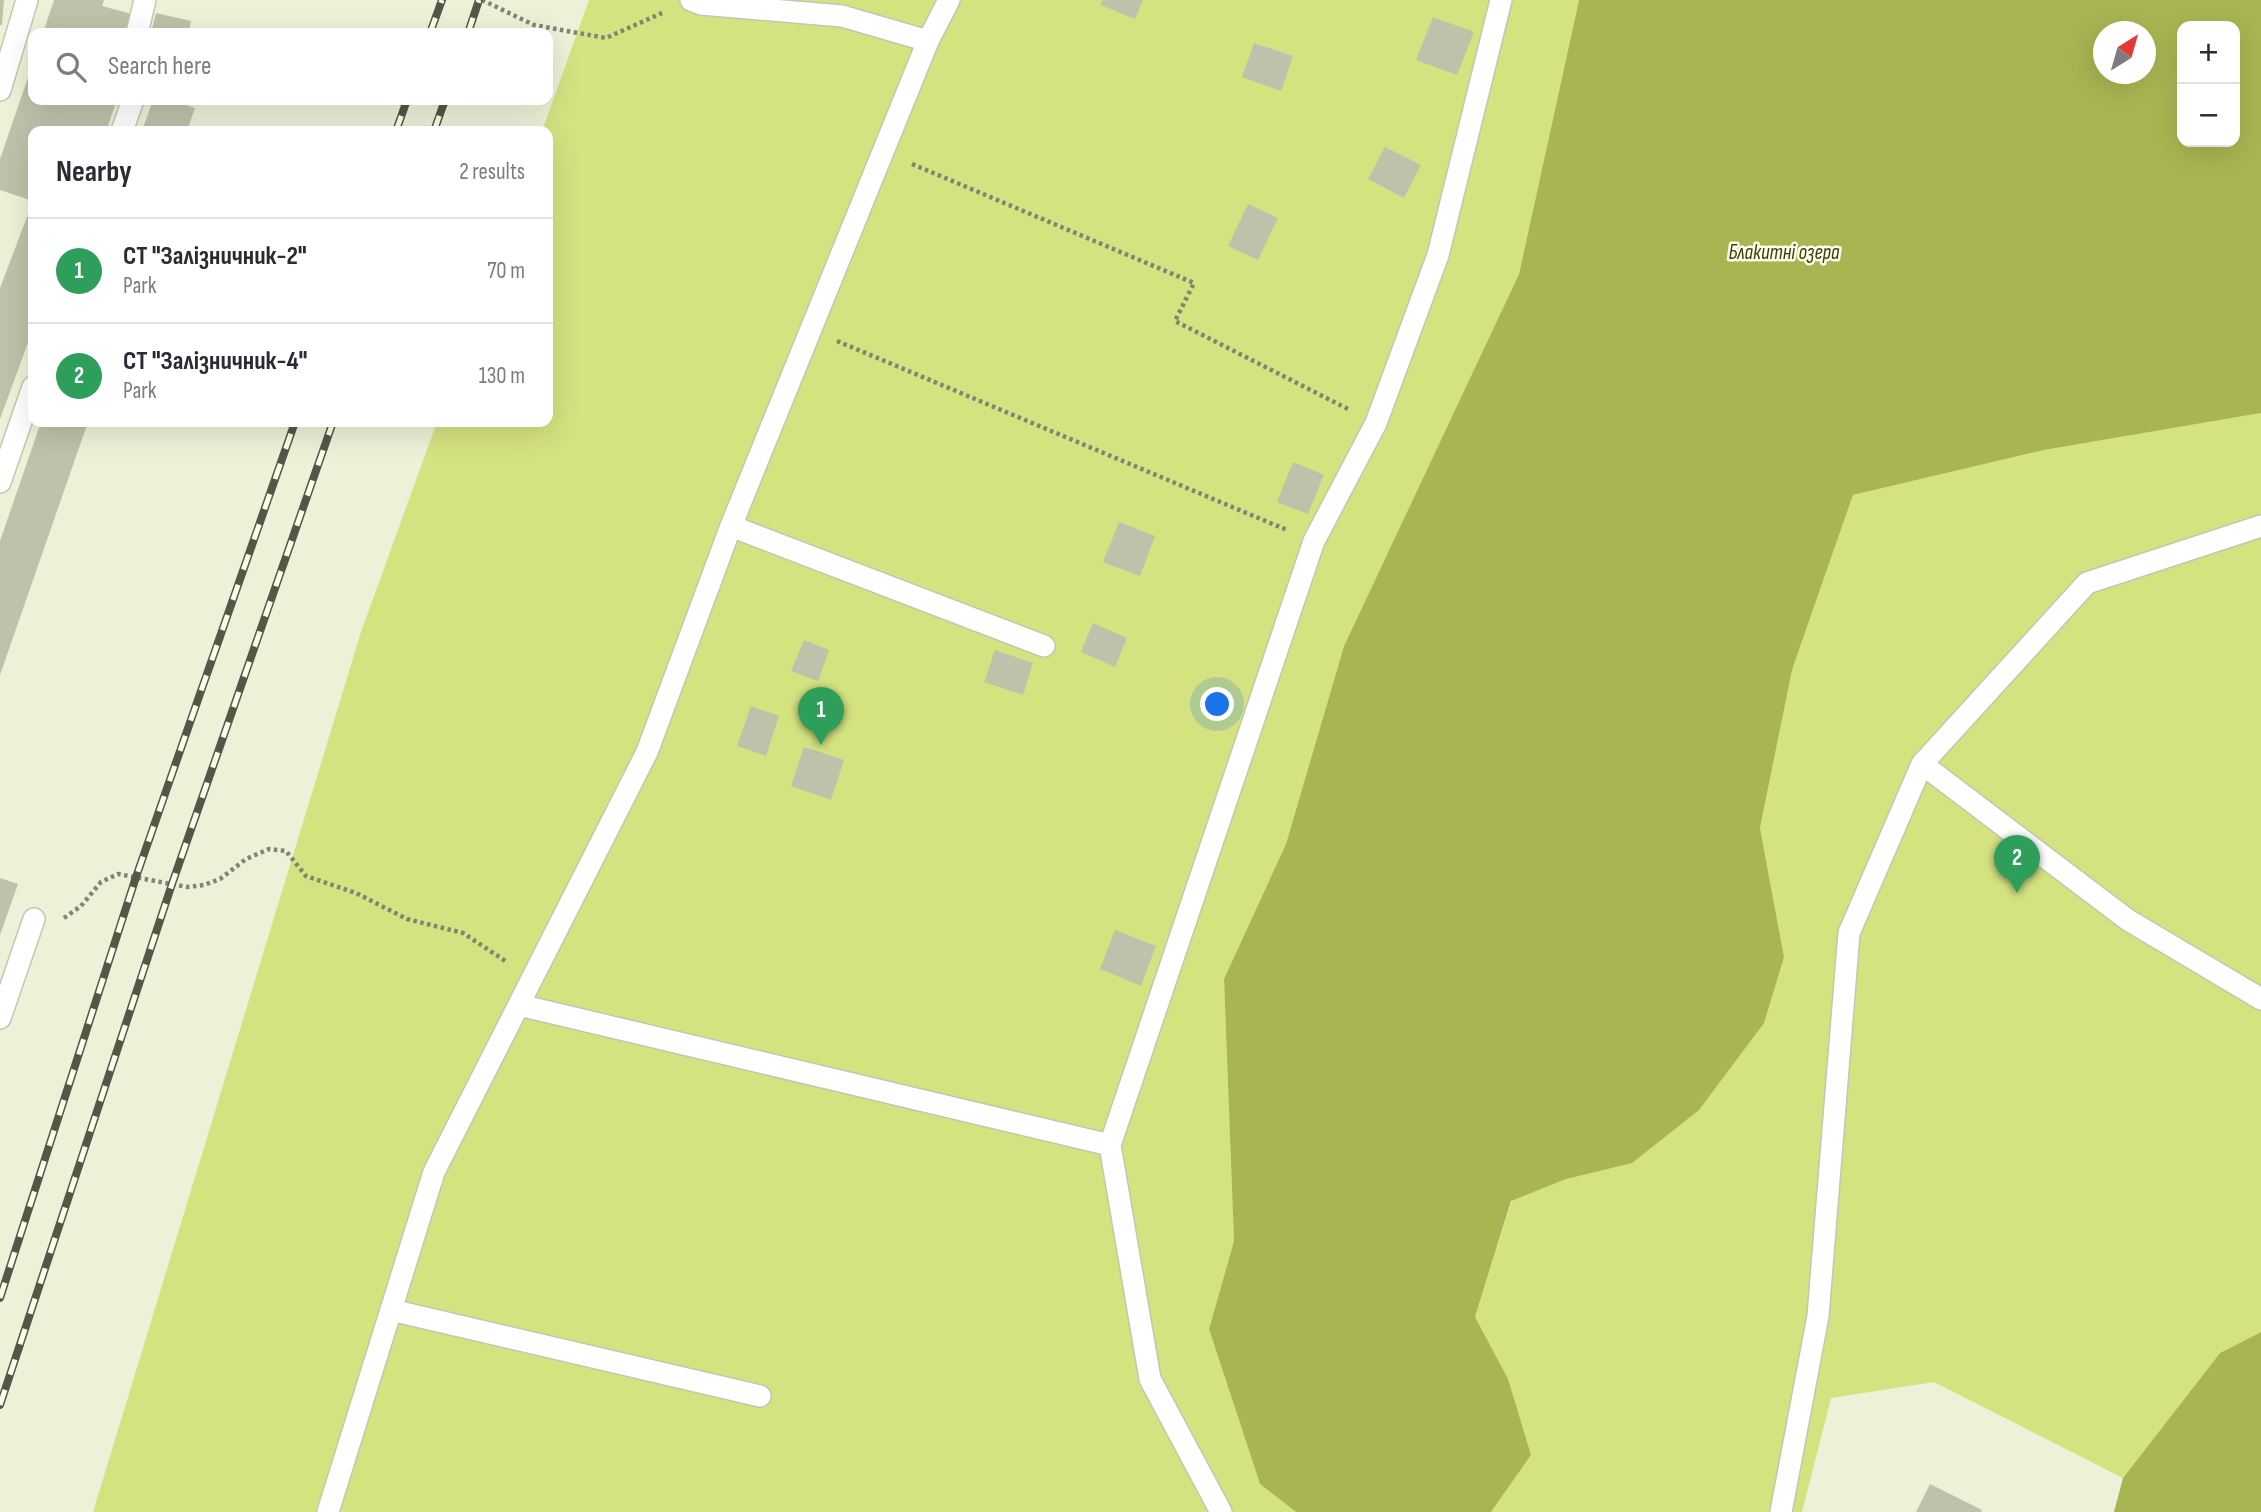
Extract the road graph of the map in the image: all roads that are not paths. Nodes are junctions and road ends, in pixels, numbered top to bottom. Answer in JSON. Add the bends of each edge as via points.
{"nodes":[{"id":1,"x":27,"y":0,"type":"edge"},
{"id":2,"x":145,"y":0,"type":"edge"},
{"id":3,"x":950,"y":0,"type":"edge"},
{"id":4,"x":1502,"y":0,"type":"edge"},
{"id":5,"x":696,"y":2,"type":"edge"},
{"id":6,"x":138,"y":28,"type":"edge"},
{"id":7,"x":928,"y":41,"type":"junction"},
{"id":8,"x":0,"y":90,"type":"edge"},
{"id":9,"x":132,"y":105,"type":"edge"},
{"id":10,"x":124,"y":126,"type":"edge"},
{"id":11,"x":28,"y":401,"type":"edge"},
{"id":12,"x":0,"y":482,"type":"edge"},
{"id":13,"x":731,"y":526,"type":"junction"},
{"id":14,"x":2261,"y":526,"type":"edge"},
{"id":15,"x":1044,"y":646,"type":"dead end"},
{"id":16,"x":1922,"y":764,"type":"junction"},
{"id":17,"x":34,"y":919,"type":"road end"},
{"id":18,"x":2261,"y":999,"type":"edge"},
{"id":19,"x":519,"y":1005,"type":"junction"},
{"id":20,"x":0,"y":1018,"type":"edge"},
{"id":21,"x":1110,"y":1144,"type":"junction"},
{"id":22,"x":391,"y":1310,"type":"junction"},
{"id":23,"x":760,"y":1396,"type":"dead end"},
{"id":24,"x":328,"y":1512,"type":"edge"},
{"id":25,"x":1221,"y":1512,"type":"edge"},
{"id":26,"x":1782,"y":1512,"type":"edge"}],
"edges":[{"from":1,"to":8,"type":"lane"},
{"from":2,"to":6,"type":"lane"},
{"from":3,"to":7,"type":"lane"},
{"from":4,"to":21,"type":"lane","via":[[1438,255],[1376,423],[1314,541]]},
{"from":5,"to":7,"type":"lane","via":[[842,16]]},
{"from":7,"to":13,"type":"lane"},
{"from":9,"to":10,"type":"lane"},
{"from":11,"to":12,"type":"lane"},
{"from":13,"to":15,"type":"lane"},
{"from":13,"to":19,"type":"lane","via":[[647,752]]},
{"from":14,"to":16,"type":"lane","via":[[2087,583]]},
{"from":16,"to":18,"type":"lane","via":[[2128,920]]},
{"from":16,"to":26,"type":"lane","via":[[1849,933],[1818,1316]]},
{"from":17,"to":20,"type":"lane"},
{"from":19,"to":21,"type":"lane"},
{"from":19,"to":22,"type":"lane","via":[[434,1172]]},
{"from":21,"to":25,"type":"lane","via":[[1150,1379]]},
{"from":22,"to":23,"type":"lane"},
{"from":22,"to":24,"type":"lane"}]}
